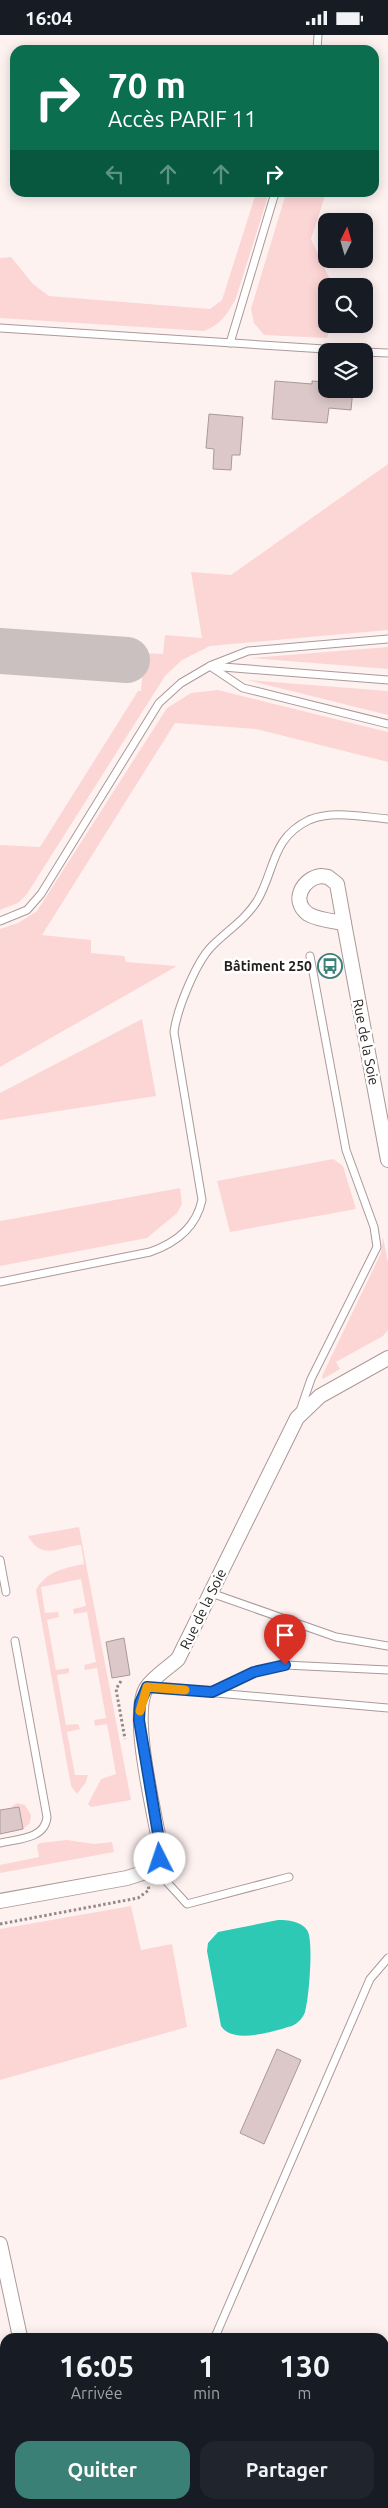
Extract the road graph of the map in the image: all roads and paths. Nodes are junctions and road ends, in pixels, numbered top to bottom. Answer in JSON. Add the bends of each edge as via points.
{"nodes":[{"id":1,"x":274,"y":197,"type":"edge"},
{"id":2,"x":0,"y":328,"type":"edge"},
{"id":3,"x":230,"y":343,"type":"junction"},
{"id":4,"x":318,"y":349,"type":"edge"},
{"id":5,"x":373,"y":352,"type":"edge"},
{"id":6,"x":388,"y":353,"type":"edge"},
{"id":7,"x":388,"y":639,"type":"edge"},
{"id":8,"x":210,"y":666,"type":"junction"},
{"id":9,"x":388,"y":680,"type":"edge"},
{"id":10,"x":388,"y":724,"type":"edge"},
{"id":11,"x":388,"y":819,"type":"edge"},
{"id":12,"x":0,"y":921,"type":"edge"},
{"id":13,"x":344,"y":923,"type":"dead end"},
{"id":14,"x":310,"y":956,"type":"dead end"},
{"id":15,"x":388,"y":1160,"type":"edge"},
{"id":16,"x":0,"y":1282,"type":"edge"},
{"id":17,"x":388,"y":1357,"type":"edge"},
{"id":18,"x":297,"y":1419,"type":"junction"},
{"id":19,"x":0,"y":1560,"type":"edge"},
{"id":20,"x":6,"y":1592,"type":"dead end"},
{"id":21,"x":211,"y":1593,"type":"junction"},
{"id":22,"x":15,"y":1641,"type":"dead end"},
{"id":23,"x":388,"y":1646,"type":"edge"},
{"id":24,"x":388,"y":1671,"type":"edge"},
{"id":25,"x":121,"y":1681,"type":"dead end"},
{"id":26,"x":147,"y":1687,"type":"junction"},
{"id":27,"x":212,"y":1692,"type":"junction"},
{"id":28,"x":388,"y":1708,"type":"edge"},
{"id":29,"x":127,"y":1747,"type":"dead end"},
{"id":30,"x":142,"y":1837,"type":"dead end"},
{"id":31,"x":0,"y":1843,"type":"edge"},
{"id":32,"x":151,"y":1871,"type":"junction"},
{"id":33,"x":290,"y":1877,"type":"dead end"},
{"id":34,"x":0,"y":1901,"type":"edge"},
{"id":35,"x":0,"y":1924,"type":"edge"},
{"id":36,"x":388,"y":1958,"type":"edge"},
{"id":37,"x":0,"y":2244,"type":"edge"},
{"id":38,"x":19,"y":2333,"type":"edge"},
{"id":39,"x":217,"y":2333,"type":"edge"}],
"edges":[{"from":1,"to":3,"type":"lane"},
{"from":2,"to":3,"type":"lane"},
{"from":3,"to":4,"type":"lane"},
{"from":5,"to":6,"type":"lane"},
{"from":7,"to":8,"type":"lane","via":[[248,651]]},
{"from":8,"to":9,"type":"lane"},
{"from":8,"to":10,"type":"lane","via":[[243,688]]},
{"from":8,"to":12,"type":"lane","via":[[181,683],[159,703],[41,894],[27,910]]},
{"from":11,"to":16,"type":"lane","via":[[337,815],[310,820],[288,835],[278,849],[258,899],[244,920],[212,946],[196,969],[175,1020],[174,1031],[202,1200],[199,1213],[187,1232],[169,1246],[150,1253]]},
{"from":13,"to":15,"type":"street","name":"Rue de la Soie"},
{"from":14,"to":18,"type":"lane","via":[[346,1151],[374,1227],[377,1247],[311,1379]]},
{"from":17,"to":18,"type":"street","name":"Rue de la Soie","via":[[320,1396]]},
{"from":18,"to":21,"type":"street","name":"Rue de la Soie"},
{"from":19,"to":20,"type":"lane"},
{"from":21,"to":23,"type":"lane","via":[[336,1637]]},
{"from":21,"to":26,"type":"street","name":"Rue de la Soie","via":[[178,1659]]},
{"from":22,"to":31,"type":"lane","via":[[47,1817],[44,1828],[37,1833]]},
{"from":24,"to":27,"type":"lane","via":[[285,1665],[254,1672]]},
{"from":25,"to":29,"type":"path","via":[[116,1689]]},
{"from":26,"to":27,"type":"lane"},
{"from":26,"to":32,"type":"street","via":[[140,1703],[139,1720],[160,1846],[160,1859]]},
{"from":27,"to":28,"type":"lane"},
{"from":30,"to":32,"type":"path"},
{"from":32,"to":33,"type":"lane","via":[[187,1904]]},
{"from":32,"to":34,"type":"street"},
{"from":32,"to":35,"type":"path","via":[[149,1890],[138,1898]]},
{"from":36,"to":39,"type":"lane","via":[[370,1979]]},
{"from":37,"to":38,"type":"street"}]}
